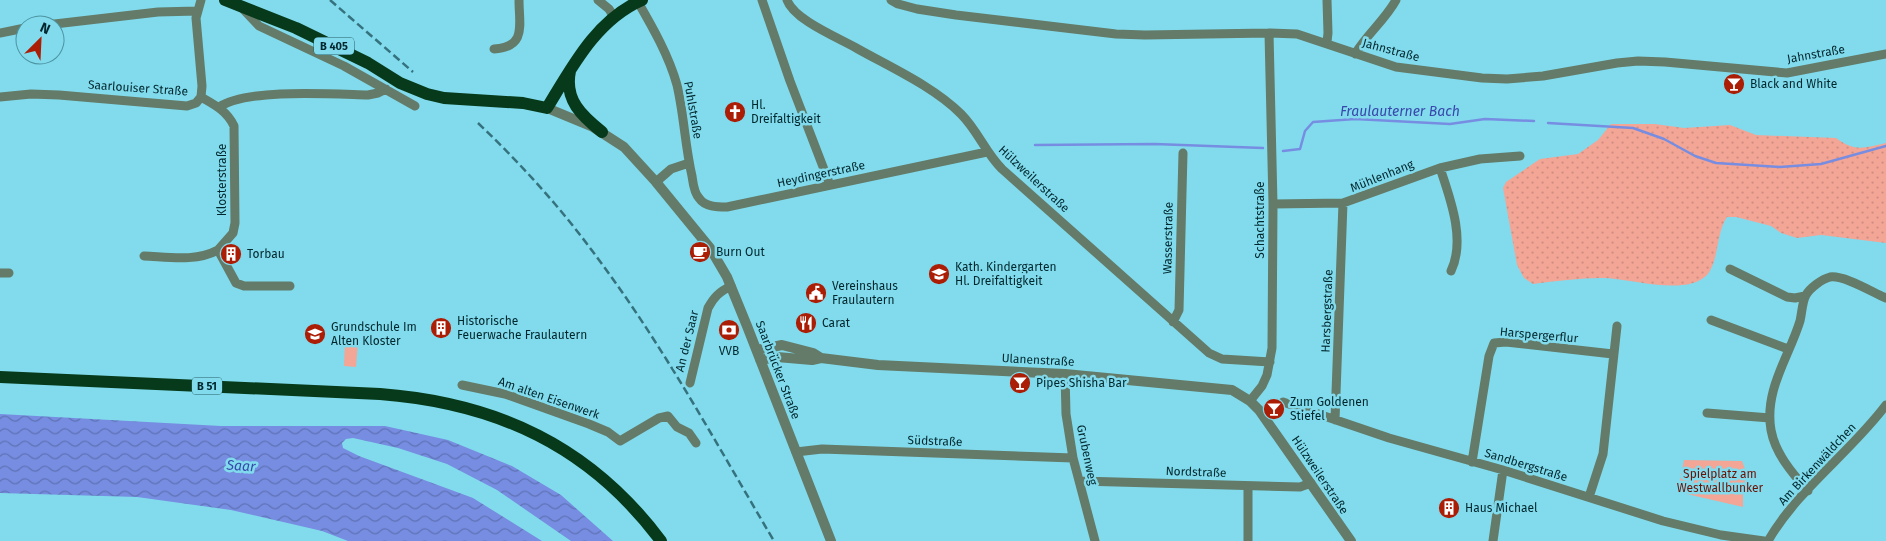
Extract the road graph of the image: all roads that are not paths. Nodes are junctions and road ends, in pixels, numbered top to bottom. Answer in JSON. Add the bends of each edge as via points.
{"nodes":[{"id":1,"x":201,"y":0,"type":"edge"},
{"id":2,"x":226,"y":0,"type":"edge"},
{"id":3,"x":519,"y":0,"type":"edge"},
{"id":4,"x":598,"y":0,"type":"edge"},
{"id":5,"x":762,"y":0,"type":"edge"},
{"id":6,"x":787,"y":0,"type":"edge"},
{"id":7,"x":892,"y":0,"type":"edge"},
{"id":8,"x":1327,"y":0,"type":"edge"},
{"id":9,"x":1396,"y":0,"type":"edge"},
{"id":10,"x":640,"y":1,"type":"edge"},
{"id":11,"x":241,"y":6,"type":"junction"},
{"id":12,"x":197,"y":11,"type":"junction"},
{"id":13,"x":614,"y":17,"type":"junction"},
{"id":14,"x":65,"y":23,"type":"edge"},
{"id":15,"x":15,"y":30,"type":"edge"},
{"id":16,"x":0,"y":33,"type":"edge"},
{"id":17,"x":1269,"y":33,"type":"junction"},
{"id":18,"x":1326,"y":42,"type":"junction"},
{"id":19,"x":494,"y":49,"type":"dead end"},
{"id":20,"x":1355,"y":54,"type":"junction"},
{"id":21,"x":1886,"y":54,"type":"edge"},
{"id":22,"x":570,"y":70,"type":"junction"},
{"id":23,"x":386,"y":89,"type":"junction"},
{"id":24,"x":0,"y":97,"type":"edge"},
{"id":25,"x":201,"y":97,"type":"junction"},
{"id":26,"x":219,"y":106,"type":"junction"},
{"id":27,"x":415,"y":106,"type":"dead end"},
{"id":28,"x":547,"y":108,"type":"junction"},
{"id":29,"x":602,"y":132,"type":"junction"},
{"id":30,"x":987,"y":152,"type":"junction"},
{"id":31,"x":1183,"y":153,"type":"dead end"},
{"id":32,"x":1520,"y":156,"type":"dead end"},
{"id":33,"x":688,"y":163,"type":"junction"},
{"id":34,"x":1440,"y":168,"type":"junction"},
{"id":35,"x":656,"y":182,"type":"junction"},
{"id":36,"x":830,"y":185,"type":"junction"},
{"id":37,"x":1273,"y":204,"type":"junction"},
{"id":38,"x":1343,"y":204,"type":"junction"},
{"id":39,"x":218,"y":250,"type":"junction"},
{"id":40,"x":144,"y":256,"type":"dead end"},
{"id":41,"x":1730,"y":270,"type":"dead end"},
{"id":42,"x":1451,"y":271,"type":"dead end"},
{"id":43,"x":290,"y":286,"type":"dead end"},
{"id":44,"x":731,"y":286,"type":"junction"},
{"id":45,"x":1805,"y":296,"type":"junction"},
{"id":46,"x":1886,"y":298,"type":"edge"},
{"id":47,"x":1711,"y":320,"type":"dead end"},
{"id":48,"x":1173,"y":322,"type":"junction"},
{"id":49,"x":1617,"y":326,"type":"dead end"},
{"id":50,"x":1788,"y":349,"type":"junction"},
{"id":51,"x":757,"y":350,"type":"junction"},
{"id":52,"x":1614,"y":354,"type":"junction"},
{"id":53,"x":821,"y":358,"type":"junction"},
{"id":54,"x":760,"y":360,"type":"junction"},
{"id":55,"x":1270,"y":362,"type":"junction"},
{"id":56,"x":1065,"y":374,"type":"junction"},
{"id":57,"x":0,"y":377,"type":"edge"},
{"id":58,"x":690,"y":383,"type":"dead end"},
{"id":59,"x":462,"y":385,"type":"dead end"},
{"id":60,"x":1250,"y":401,"type":"junction"},
{"id":61,"x":1284,"y":402,"type":"dead end"},
{"id":62,"x":1886,"y":405,"type":"edge"},
{"id":63,"x":1706,"y":413,"type":"dead end"},
{"id":64,"x":1770,"y":418,"type":"junction"},
{"id":65,"x":1335,"y":420,"type":"junction"},
{"id":66,"x":696,"y":443,"type":"dead end"},
{"id":67,"x":796,"y":452,"type":"junction"},
{"id":68,"x":1073,"y":458,"type":"junction"},
{"id":69,"x":1472,"y":462,"type":"junction"},
{"id":70,"x":1503,"y":470,"type":"junction"},
{"id":71,"x":1080,"y":481,"type":"junction"},
{"id":72,"x":1311,"y":484,"type":"junction"},
{"id":73,"x":1248,"y":486,"type":"junction"},
{"id":74,"x":1808,"y":491,"type":"junction"},
{"id":75,"x":1589,"y":497,"type":"junction"},
{"id":76,"x":1750,"y":540,"type":"edge"},
{"id":77,"x":661,"y":541,"type":"edge"},
{"id":78,"x":830,"y":541,"type":"edge"},
{"id":79,"x":1095,"y":541,"type":"edge"},
{"id":80,"x":1248,"y":541,"type":"edge"},
{"id":81,"x":1351,"y":541,"type":"edge"},
{"id":82,"x":1493,"y":541,"type":"edge"},
{"id":83,"x":1766,"y":541,"type":"edge"}],
"edges":[{"from":1,"to":12,"type":"street"},
{"from":2,"to":11,"type":"main road","number":"B 405"},
{"from":3,"to":19,"type":"street","via":[[516,41],[509,47]]},
{"from":4,"to":13,"type":"street"},
{"from":5,"to":36,"type":"street"},
{"from":6,"to":30,"type":"street","name":"Hülzweilerstraße","via":[[800,17],[948,102],[972,126]]},
{"from":7,"to":17,"type":"street","name":"Jahnstraße","via":[[917,9],[956,15],[1116,34]]},
{"from":8,"to":18,"type":"street"},
{"from":9,"to":20,"type":"street","via":[[1387,16],[1366,37]]},
{"from":10,"to":13,"type":"main road"},
{"from":10,"to":33,"type":"street","name":"Puhlstraße","via":[[673,72]]},
{"from":11,"to":23,"type":"street","via":[[258,26]]},
{"from":11,"to":28,"type":"main road","number":"B 405","via":[[296,28],[427,94]]},
{"from":12,"to":14,"type":"street"},
{"from":12,"to":25,"type":"street"},
{"from":13,"to":22,"type":"main road","via":[[593,38]]},
{"from":15,"to":16,"type":"street"},
{"from":17,"to":18,"type":"street","name":"Jahnstraße","via":[[1298,34]]},
{"from":17,"to":37,"type":"street","name":"Schachtstraße"},
{"from":18,"to":20,"type":"street","name":"Jahnstraße"},
{"from":20,"to":21,"type":"street","name":"Jahnstraße","via":[[1419,71],[1507,79],[1638,61],[1787,72]]},
{"from":22,"to":28,"type":"main road"},
{"from":22,"to":29,"type":"main road","via":[[570,97],[575,108]]},
{"from":23,"to":26,"type":"street","via":[[368,95],[278,94],[237,99]]},
{"from":23,"to":27,"type":"street"},
{"from":24,"to":25,"type":"street","name":"Saarlouiser Straße","via":[[40,94],[187,106]]},
{"from":25,"to":26,"type":"street","name":"Saarlouiser Straße"},
{"from":26,"to":39,"type":"street","name":"Klosterstraße","via":[[234,126],[235,223],[233,233]]},
{"from":28,"to":29,"type":"street","name":"Saarbrücker Straße"},
{"from":29,"to":35,"type":"street","name":"Saarbrücker Straße","via":[[634,156]]},
{"from":30,"to":36,"type":"street","name":"Heydingerstraße"},
{"from":30,"to":48,"type":"street","name":"Hülzweilerstraße"},
{"from":31,"to":48,"type":"street","name":"Wasserstraße","via":[[1179,310]]},
{"from":32,"to":34,"type":"street","name":"Mühlenhang","via":[[1480,159]]},
{"from":33,"to":35,"type":"street","via":[[672,169]]},
{"from":33,"to":36,"type":"street","name":"Heydingerstraße","via":[[698,198],[713,207],[727,207]]},
{"from":34,"to":38,"type":"street","name":"Mühlenhang"},
{"from":34,"to":42,"type":"street","via":[[1456,227]]},
{"from":35,"to":44,"type":"street","name":"Saarbrücker Straße","via":[[710,248]]},
{"from":37,"to":38,"type":"street","name":"Mühlenhang"},
{"from":37,"to":55,"type":"street","name":"Schachtstraße"},
{"from":38,"to":65,"type":"street","name":"Harsbergstraße"},
{"from":39,"to":40,"type":"street","via":[[197,258]]},
{"from":39,"to":43,"type":"street","via":[[236,283],[244,286]]},
{"from":41,"to":45,"type":"street","via":[[1787,297]]},
{"from":44,"to":51,"type":"street","name":"Saarbrücker Straße"},
{"from":44,"to":58,"type":"street","name":"An der Saar","via":[[719,292],[708,308]]},
{"from":45,"to":46,"type":"street","via":[[1830,277],[1840,278]]},
{"from":45,"to":50,"type":"street","via":[[1800,322]]},
{"from":47,"to":50,"type":"street"},
{"from":48,"to":55,"type":"street","name":"Hülzweilerstraße","via":[[1215,357]]},
{"from":49,"to":52,"type":"street"},
{"from":50,"to":64,"type":"street","via":[[1774,389]]},
{"from":51,"to":53,"type":"street","name":"Ulanenstraße","via":[[782,345]]},
{"from":51,"to":54,"type":"street","name":"Saarbrücker Straße"},
{"from":52,"to":69,"type":"street","name":"Harspergerflur","via":[[1494,343],[1489,356]]},
{"from":52,"to":75,"type":"street","via":[[1603,454]]},
{"from":53,"to":54,"type":"street","name":"Ulanenstraße"},
{"from":53,"to":56,"type":"street","name":"Ulanenstraße","via":[[878,365]]},
{"from":54,"to":67,"type":"street","name":"Saarbrücker Straße"},
{"from":55,"to":60,"type":"street","name":"Schachtstraße","via":[[1262,386]]},
{"from":56,"to":60,"type":"street","name":"Ulanenstraße","via":[[1232,390]]},
{"from":56,"to":68,"type":"street","name":"Grubenweg","via":[[1066,414]]},
{"from":57,"to":77,"type":"main road","number":"B 51","via":[[361,393],[414,397],[464,406],[526,429],[573,456],[609,483]]},
{"from":59,"to":66,"type":"street","name":"Am alten Eisenwerk","via":[[505,394],[583,421],[620,441],[668,416]]},
{"from":60,"to":72,"type":"street","name":"Hülzweilerstraße","via":[[1270,423]]},
{"from":61,"to":65,"type":"street","name":"Sandbergstraße"},
{"from":62,"to":74,"type":"street","name":"Am Birkenwäldchen"},
{"from":63,"to":64,"type":"street"},
{"from":64,"to":74,"type":"street","via":[[1771,431],[1779,450],[1792,473]]},
{"from":65,"to":69,"type":"street","name":"Sandbergstraße"},
{"from":67,"to":68,"type":"street","name":"Südstraße","via":[[822,449]]},
{"from":67,"to":78,"type":"street","name":"Saarbrücker Straße"},
{"from":68,"to":71,"type":"street","name":"Grubenweg"},
{"from":69,"to":70,"type":"street","name":"Sandbergstraße"},
{"from":70,"to":75,"type":"street","name":"Sandbergstraße"},
{"from":70,"to":82,"type":"street"},
{"from":71,"to":73,"type":"street","name":"Nordstraße"},
{"from":71,"to":79,"type":"street","name":"Grubenweg"},
{"from":72,"to":73,"type":"street","name":"Nordstraße","via":[[1300,487]]},
{"from":72,"to":81,"type":"street","name":"Hülzweilerstraße"},
{"from":73,"to":80,"type":"street"},
{"from":74,"to":83,"type":"street","name":"Am Birkenwäldchen"},
{"from":75,"to":76,"type":"street","name":"Sandbergstraße","via":[[1693,530]]},
{"from":76,"to":83,"type":"street","name":"Sandbergstraße"}]}
